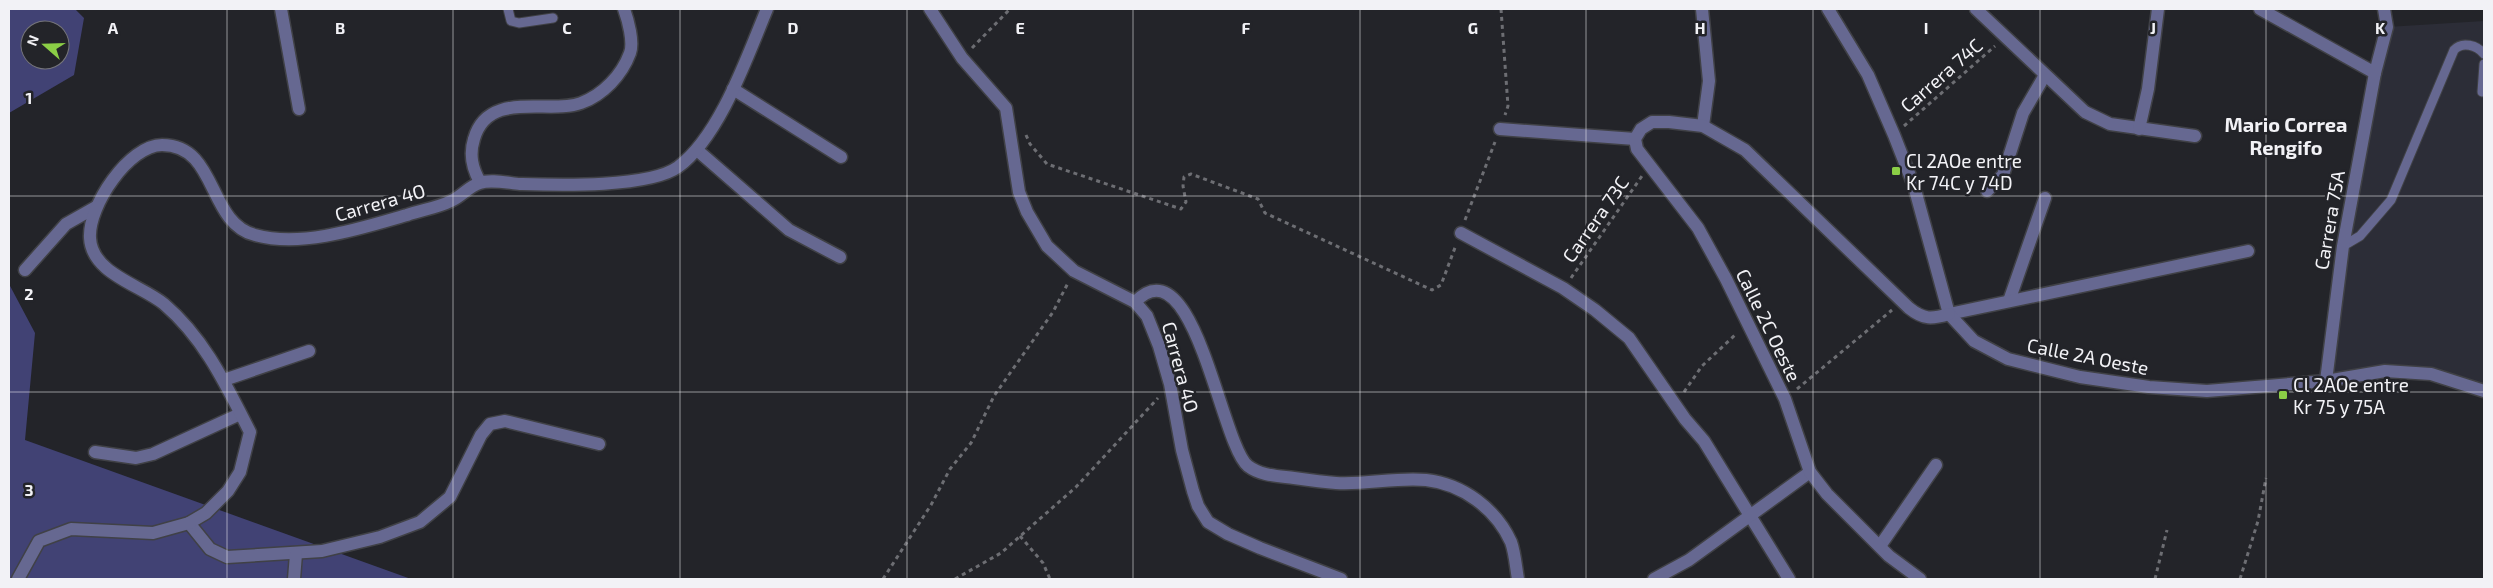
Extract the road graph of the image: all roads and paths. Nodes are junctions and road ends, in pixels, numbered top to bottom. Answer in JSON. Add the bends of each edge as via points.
{"nodes":[{"id":1,"x":282,"y":9,"type":"edge"},
{"id":2,"x":508,"y":9,"type":"edge"},
{"id":3,"x":624,"y":9,"type":"edge"},
{"id":4,"x":767,"y":9,"type":"edge"},
{"id":5,"x":930,"y":9,"type":"edge"},
{"id":6,"x":1010,"y":9,"type":"edge"},
{"id":7,"x":1501,"y":9,"type":"edge"},
{"id":8,"x":1702,"y":9,"type":"edge"},
{"id":9,"x":1828,"y":9,"type":"edge"},
{"id":10,"x":1976,"y":9,"type":"edge"},
{"id":11,"x":2158,"y":9,"type":"edge"},
{"id":12,"x":2260,"y":9,"type":"edge"},
{"id":13,"x":2384,"y":9,"type":"edge"},
{"id":14,"x":553,"y":18,"type":"dead end"},
{"id":15,"x":2006,"y":36,"type":"junction"},
{"id":16,"x":2484,"y":54,"type":"edge"},
{"id":17,"x":962,"y":58,"type":"junction"},
{"id":18,"x":2484,"y":64,"type":"edge"},
{"id":19,"x":2375,"y":73,"type":"junction"},
{"id":20,"x":2044,"y":75,"type":"junction"},
{"id":21,"x":733,"y":89,"type":"junction"},
{"id":22,"x":2482,"y":92,"type":"dead end"},
{"id":23,"x":1006,"y":108,"type":"junction"},
{"id":24,"x":299,"y":109,"type":"dead end"},
{"id":25,"x":1703,"y":126,"type":"junction"},
{"id":26,"x":1500,"y":129,"type":"junction"},
{"id":27,"x":2140,"y":130,"type":"junction"},
{"id":28,"x":1894,"y":134,"type":"junction"},
{"id":29,"x":2195,"y":136,"type":"dead end"},
{"id":30,"x":1635,"y":139,"type":"junction"},
{"id":31,"x":697,"y":150,"type":"junction"},
{"id":32,"x":841,"y":157,"type":"dead end"},
{"id":33,"x":1649,"y":166,"type":"junction"},
{"id":34,"x":480,"y":182,"type":"junction"},
{"id":35,"x":1987,"y":191,"type":"dead end"},
{"id":36,"x":2045,"y":198,"type":"dead end"},
{"id":37,"x":96,"y":207,"type":"junction"},
{"id":38,"x":1461,"y":233,"type":"junction"},
{"id":39,"x":2343,"y":246,"type":"junction"},
{"id":40,"x":2248,"y":250,"type":"dead end"},
{"id":41,"x":840,"y":257,"type":"dead end"},
{"id":42,"x":25,"y":270,"type":"dead end"},
{"id":43,"x":1074,"y":271,"type":"junction"},
{"id":44,"x":1563,"y":288,"type":"junction"},
{"id":45,"x":1902,"y":301,"type":"junction"},
{"id":46,"x":2009,"y":301,"type":"junction"},
{"id":47,"x":1135,"y":302,"type":"junction"},
{"id":48,"x":1949,"y":314,"type":"junction"},
{"id":49,"x":1747,"y":323,"type":"junction"},
{"id":50,"x":309,"y":351,"type":"dead end"},
{"id":51,"x":224,"y":380,"type":"junction"},
{"id":52,"x":2326,"y":381,"type":"junction"},
{"id":53,"x":1170,"y":384,"type":"junction"},
{"id":54,"x":2484,"y":391,"type":"edge"},
{"id":55,"x":1784,"y":399,"type":"junction"},
{"id":56,"x":1676,"y":405,"type":"junction"},
{"id":57,"x":240,"y":414,"type":"junction"},
{"id":58,"x":599,"y":444,"type":"dead end"},
{"id":59,"x":95,"y":452,"type":"dead end"},
{"id":60,"x":1936,"y":465,"type":"dead end"},
{"id":61,"x":1810,"y":472,"type":"junction"},
{"id":62,"x":2266,"y":478,"type":"dead end"},
{"id":63,"x":1750,"y":518,"type":"junction"},
{"id":64,"x":189,"y":523,"type":"junction"},
{"id":65,"x":2167,"y":530,"type":"dead end"},
{"id":66,"x":1020,"y":536,"type":"junction"},
{"id":67,"x":1880,"y":546,"type":"junction"},
{"id":68,"x":296,"y":554,"type":"junction"},
{"id":69,"x":18,"y":579,"type":"edge"},
{"id":70,"x":294,"y":579,"type":"edge"},
{"id":71,"x":883,"y":579,"type":"edge"},
{"id":72,"x":955,"y":579,"type":"edge"},
{"id":73,"x":1050,"y":579,"type":"edge"},
{"id":74,"x":1341,"y":579,"type":"edge"},
{"id":75,"x":1518,"y":579,"type":"edge"},
{"id":76,"x":1654,"y":579,"type":"edge"},
{"id":77,"x":1789,"y":579,"type":"edge"},
{"id":78,"x":1920,"y":579,"type":"edge"},
{"id":79,"x":2155,"y":579,"type":"edge"},
{"id":80,"x":2240,"y":579,"type":"edge"}],
"edges":[{"from":1,"to":24,"type":"street"},
{"from":2,"to":14,"type":"lane","via":[[511,22]]},
{"from":3,"to":34,"type":"street","via":[[631,52],[610,85],[580,104],[508,107],[489,117],[476,131],[471,150],[474,170]]},
{"from":4,"to":21,"type":"street"},
{"from":5,"to":17,"type":"street"},
{"from":6,"to":17,"type":"path"},
{"from":7,"to":26,"type":"path","via":[[1508,106]]},
{"from":8,"to":25,"type":"street","via":[[1709,81]]},
{"from":9,"to":28,"type":"street","name":"Calle 2A Oeste","via":[[1868,75]]},
{"from":10,"to":15,"type":"street"},
{"from":11,"to":27,"type":"street"},
{"from":12,"to":19,"type":"street"},
{"from":13,"to":19,"type":"street","name":"Carrera 75A","via":[[2387,27]]},
{"from":15,"to":20,"type":"street"},
{"from":15,"to":28,"type":"path","name":"Carrera 74C"},
{"from":16,"to":39,"type":"lane","via":[[2465,44],[2454,50],[2391,200],[2360,236]]},
{"from":17,"to":23,"type":"street"},
{"from":18,"to":22,"type":"lane"},
{"from":19,"to":39,"type":"street","name":"Carrera 75A"},
{"from":20,"to":27,"type":"street","via":[[2085,112],[2110,124]]},
{"from":20,"to":35,"type":"street","via":[[2023,114],[2003,175]]},
{"from":21,"to":31,"type":"street"},
{"from":21,"to":32,"type":"street"},
{"from":23,"to":38,"type":"path","via":[[1047,164],[1181,209],[1186,202],[1184,177],[1191,174],[1258,199],[1265,214],[1432,290],[1441,285]]},
{"from":23,"to":43,"type":"street","name":"Carrera 4O","via":[[1019,192],[1027,212],[1047,246]]},
{"from":25,"to":30,"type":"street","via":[[1652,122],[1641,128]]},
{"from":25,"to":45,"type":"street","via":[[1745,150]]},
{"from":26,"to":30,"type":"street"},
{"from":26,"to":38,"type":"path"},
{"from":27,"to":29,"type":"street"},
{"from":28,"to":48,"type":"street","name":"Calle 2A Oeste","via":[[1914,186]]},
{"from":30,"to":33,"type":"street","name":"Calle 2C Oeste","via":[[1637,149]]},
{"from":31,"to":34,"type":"street","via":[[675,170],[643,179],[579,186]]},
{"from":31,"to":41,"type":"street","via":[[789,230]]},
{"from":33,"to":44,"type":"path","name":"Carrera 73C"},
{"from":33,"to":49,"type":"street","name":"Calle 2C Oeste","via":[[1698,228]]},
{"from":34,"to":37,"type":"street","name":"Carrera 4O","via":[[450,201],[341,235],[272,239],[251,235],[234,224],[191,153],[158,145],[146,148],[132,158]]},
{"from":36,"to":46,"type":"street"},
{"from":37,"to":42,"type":"street","via":[[66,224]]},
{"from":37,"to":51,"type":"street","name":"Carrera 4O","via":[[90,238],[94,253],[106,268],[162,302],[179,318],[196,336]]},
{"from":38,"to":44,"type":"street"},
{"from":39,"to":52,"type":"street","name":"Carrera 75A"},
{"from":40,"to":46,"type":"street"},
{"from":43,"to":47,"type":"street","name":"Carrera 4O"},
{"from":43,"to":71,"type":"path","via":[[1053,312],[994,396],[971,443],[950,468],[931,505]]},
{"from":44,"to":56,"type":"street","via":[[1628,338]]},
{"from":45,"to":48,"type":"street","via":[[1920,316],[1930,319]]},
{"from":45,"to":55,"type":"path"},
{"from":46,"to":48,"type":"street"},
{"from":47,"to":53,"type":"street","name":"Carrera 4O","via":[[1147,316]]},
{"from":47,"to":75,"type":"street","via":[[1144,292],[1159,291],[1173,298],[1186,313],[1214,380],[1235,450],[1247,466],[1266,475],[1336,483],[1427,480],[1464,491],[1490,511],[1511,543]]},
{"from":48,"to":52,"type":"street","name":"Calle 2A Oeste","via":[[1974,341],[2008,359],[2080,377],[2149,388],[2207,392]]},
{"from":49,"to":55,"type":"street","name":"Calle 2C Oeste"},
{"from":49,"to":56,"type":"path","via":[[1702,366]]},
{"from":50,"to":51,"type":"street"},
{"from":51,"to":57,"type":"street","name":"Carrera 4O"},
{"from":52,"to":54,"type":"street","name":"Calle 2A Oeste","via":[[2385,371],[2432,374]]},
{"from":53,"to":66,"type":"path","via":[[1076,487]]},
{"from":53,"to":74,"type":"street","name":"Carrera 4O","via":[[1193,491],[1208,522],[1260,548]]},
{"from":55,"to":61,"type":"street","name":"Calle 2C Oeste"},
{"from":56,"to":63,"type":"street","via":[[1704,442]]},
{"from":57,"to":59,"type":"street","via":[[153,454],[136,458]]},
{"from":57,"to":64,"type":"street","name":"Carrera 4O","via":[[250,432],[240,472],[228,491],[206,513]]},
{"from":58,"to":68,"type":"street","via":[[505,421],[490,424],[481,435],[450,497],[420,522],[380,538]]},
{"from":60,"to":67,"type":"street"},
{"from":61,"to":63,"type":"street"},
{"from":61,"to":67,"type":"street","name":"Calle 2C Oeste","via":[[1827,494]]},
{"from":62,"to":80,"type":"path","via":[[2258,521]]},
{"from":63,"to":76,"type":"street","via":[[1689,560]]},
{"from":63,"to":77,"type":"street"},
{"from":64,"to":68,"type":"street","via":[[210,549],[227,557]]},
{"from":64,"to":69,"type":"street","name":"Carrera 4O","via":[[153,533],[71,530],[39,541]]},
{"from":65,"to":79,"type":"path"},
{"from":66,"to":72,"type":"path","via":[[1001,553]]},
{"from":66,"to":73,"type":"path","via":[[1043,562]]},
{"from":67,"to":78,"type":"street","name":"Calle 2C Oeste","via":[[1888,556]]},
{"from":68,"to":70,"type":"street"}]}
